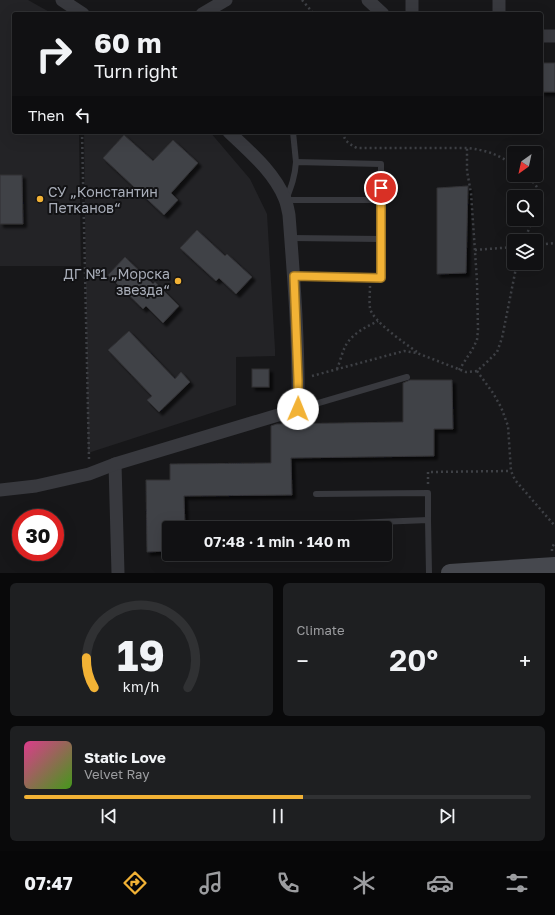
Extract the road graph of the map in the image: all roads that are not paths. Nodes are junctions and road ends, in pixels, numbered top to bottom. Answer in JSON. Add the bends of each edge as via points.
{"nodes":[{"id":1,"x":62,"y":0,"type":"edge"},
{"id":2,"x":226,"y":0,"type":"edge"},
{"id":3,"x":368,"y":0,"type":"edge"},
{"id":4,"x":412,"y":0,"type":"edge"},
{"id":5,"x":499,"y":0,"type":"edge"},
{"id":6,"x":80,"y":12,"type":"edge"},
{"id":7,"x":205,"y":12,"type":"edge"},
{"id":8,"x":380,"y":12,"type":"edge"},
{"id":9,"x":412,"y":12,"type":"edge"},
{"id":10,"x":499,"y":12,"type":"edge"},
{"id":11,"x":543,"y":36,"type":"edge"},
{"id":12,"x":555,"y":36,"type":"edge"},
{"id":13,"x":231,"y":134,"type":"edge"},
{"id":14,"x":292,"y":134,"type":"edge"},
{"id":15,"x":296,"y":162,"type":"junction"},
{"id":16,"x":286,"y":200,"type":"junction"},
{"id":17,"x":381,"y":200,"type":"junction"},
{"id":18,"x":291,"y":238,"type":"junction"},
{"id":19,"x":381,"y":239,"type":"junction"},
{"id":20,"x":294,"y":276,"type":"junction"},
{"id":21,"x":407,"y":377,"type":"dead end"},
{"id":22,"x":298,"y":409,"type":"junction"},
{"id":23,"x":115,"y":464,"type":"junction"},
{"id":24,"x":0,"y":490,"type":"edge"},
{"id":25,"x":316,"y":494,"type":"dead end"},
{"id":26,"x":428,"y":520,"type":"junction"},
{"id":27,"x":392,"y":521,"type":"edge"},
{"id":28,"x":555,"y":566,"type":"edge"},
{"id":29,"x":118,"y":573,"type":"edge"},
{"id":30,"x":429,"y":573,"type":"edge"},
{"id":31,"x":450,"y":573,"type":"edge"}],
"edges":[{"from":1,"to":6,"type":"street"},
{"from":2,"to":7,"type":"street"},
{"from":3,"to":8,"type":"street"},
{"from":4,"to":9,"type":"street"},
{"from":5,"to":10,"type":"street"},
{"from":11,"to":12,"type":"street"},
{"from":13,"to":16,"type":"street","via":[[272,177]]},
{"from":14,"to":15,"type":"lane"},
{"from":15,"to":16,"type":"lane"},
{"from":15,"to":17,"type":"lane","via":[[381,164]]},
{"from":16,"to":17,"type":"lane"},
{"from":16,"to":18,"type":"street"},
{"from":17,"to":19,"type":"lane"},
{"from":18,"to":19,"type":"lane"},
{"from":18,"to":20,"type":"street"},
{"from":19,"to":20,"type":"lane","via":[[381,278]]},
{"from":20,"to":22,"type":"street"},
{"from":21,"to":22,"type":"lane"},
{"from":22,"to":23,"type":"street"},
{"from":23,"to":24,"type":"street","via":[[89,474],[36,486]]},
{"from":23,"to":29,"type":"street"},
{"from":25,"to":26,"type":"lane","via":[[428,493]]},
{"from":26,"to":27,"type":"lane"},
{"from":26,"to":30,"type":"lane"},
{"from":28,"to":31,"type":"street"}]}
